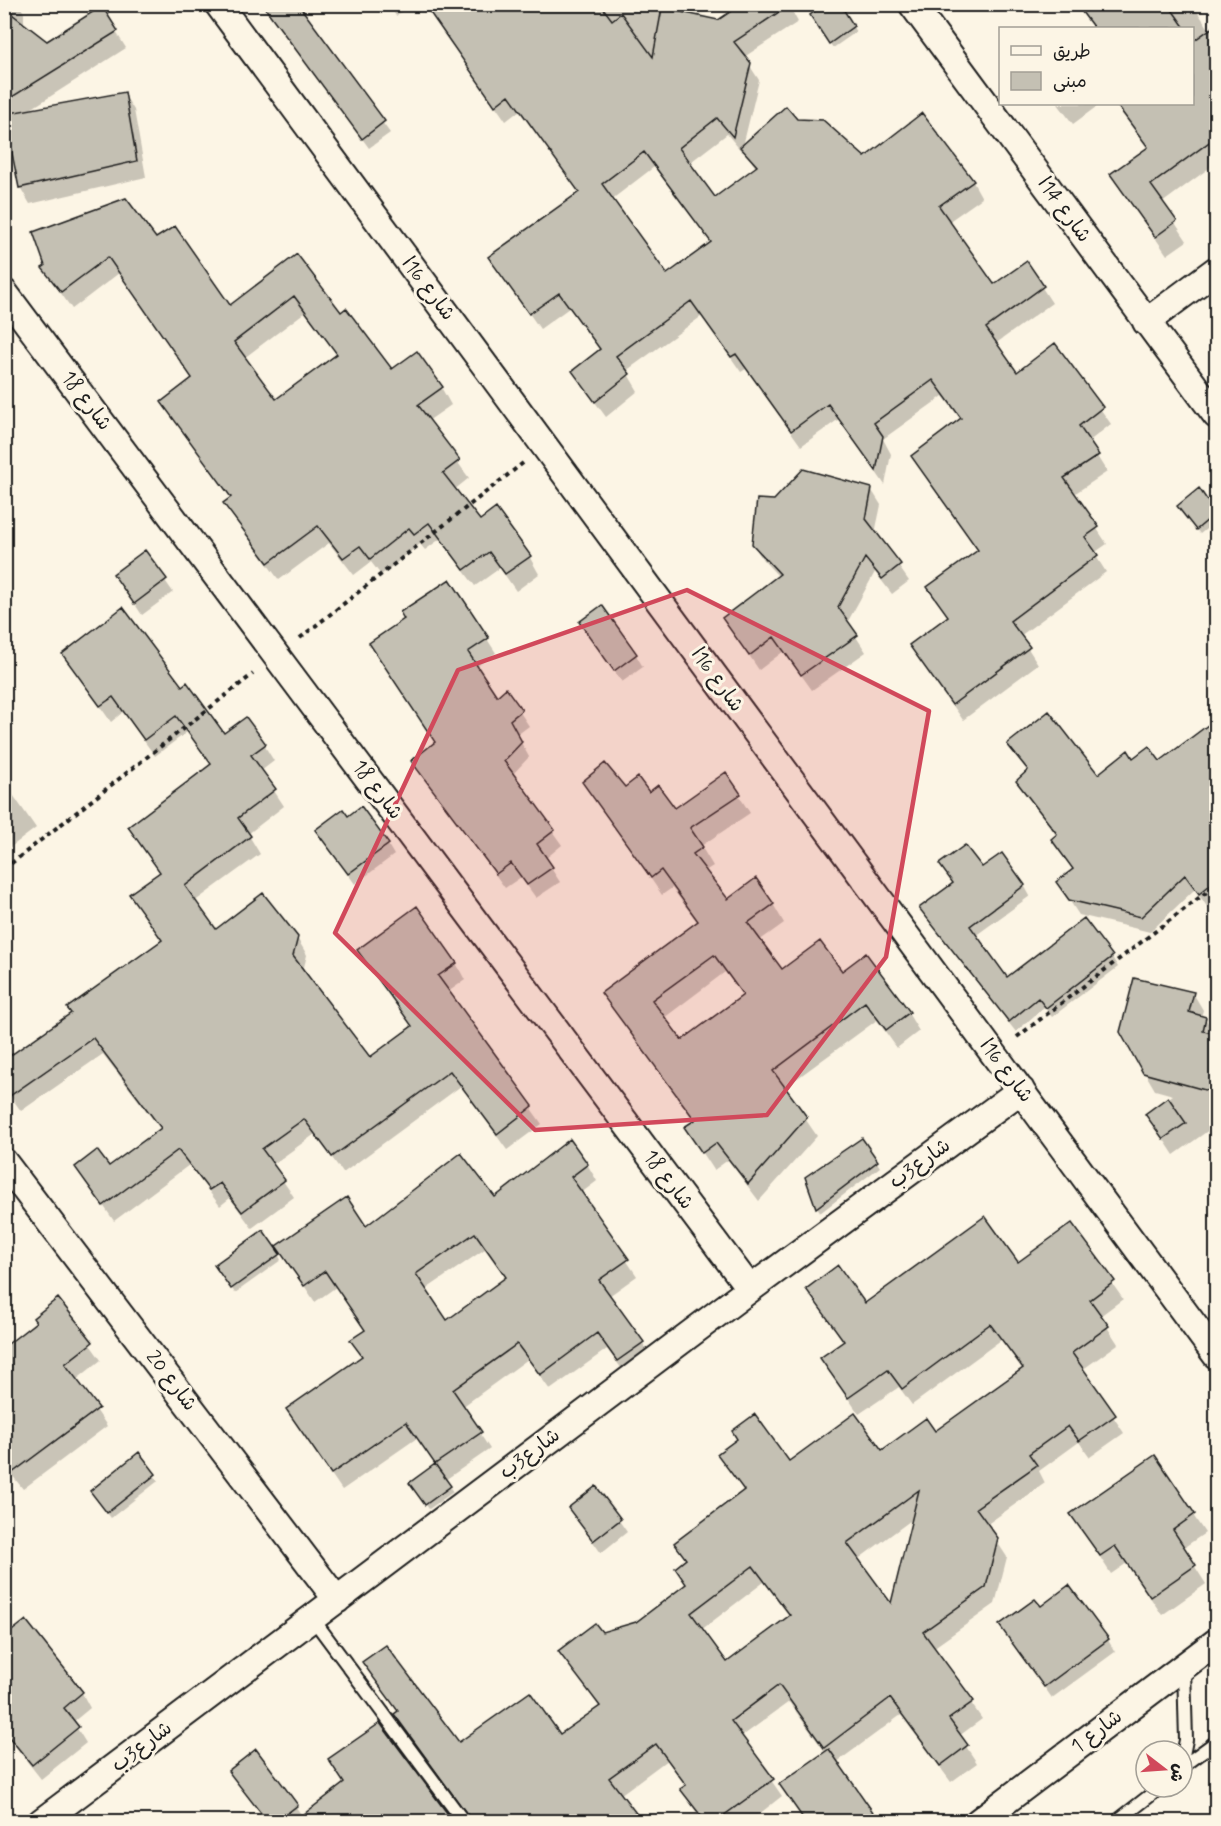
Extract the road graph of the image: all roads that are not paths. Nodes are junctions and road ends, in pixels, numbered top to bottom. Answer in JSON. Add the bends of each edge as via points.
{"nodes":[{"id":1,"x":218,"y":4,"type":"edge"},
{"id":2,"x":912,"y":4,"type":"edge"},
{"id":3,"x":1216,"y":270,"type":"edge"},
{"id":4,"x":4,"y":292,"type":"edge"},
{"id":5,"x":1146,"y":322,"type":"junction"},
{"id":6,"x":1216,"y":415,"type":"edge"},
{"id":7,"x":1020,"y":1090,"type":"junction"},
{"id":8,"x":4,"y":1162,"type":"edge"},
{"id":9,"x":750,"y":1289,"type":"junction"},
{"id":10,"x":1216,"y":1355,"type":"edge"},
{"id":11,"x":337,"y":1600,"type":"junction"},
{"id":12,"x":313,"y":1620,"type":"junction"},
{"id":13,"x":1216,"y":1642,"type":"edge"},
{"id":14,"x":1184,"y":1668,"type":"junction"},
{"id":15,"x":1186,"y":1739,"type":"edge"},
{"id":16,"x":1216,"y":1742,"type":"edge"},
{"id":17,"x":1194,"y":1758,"type":"edge"},
{"id":18,"x":1145,"y":1799,"type":"edge"},
{"id":19,"x":41,"y":1821,"type":"edge"},
{"id":20,"x":464,"y":1821,"type":"edge"},
{"id":21,"x":978,"y":1821,"type":"edge"},
{"id":22,"x":1116,"y":1821,"type":"edge"}],
"edges":[{"from":1,"to":7,"type":"street","name":"شارع 16ا"},
{"from":2,"to":5,"type":"street","name":"شارع 14ا"},
{"from":3,"to":5,"type":"street"},
{"from":4,"to":9,"type":"street","name":"شارع 18"},
{"from":5,"to":6,"type":"street","name":"شارع 14ا"},
{"from":7,"to":9,"type":"street","name":"شارع3ب"},
{"from":7,"to":10,"type":"street","name":"شارع 16ا"},
{"from":8,"to":11,"type":"street","name":"شارع 20"},
{"from":9,"to":11,"type":"street","name":"شارع3ب"},
{"from":11,"to":12,"type":"street","name":"شارع3ب"},
{"from":12,"to":19,"type":"street","name":"شارع3ب"},
{"from":12,"to":20,"type":"lane"},
{"from":13,"to":14,"type":"street","name":"شارع 1"},
{"from":14,"to":15,"type":"lane"},
{"from":14,"to":21,"type":"street","name":"شارع 1"},
{"from":16,"to":17,"type":"lane"},
{"from":18,"to":22,"type":"lane"}]}
